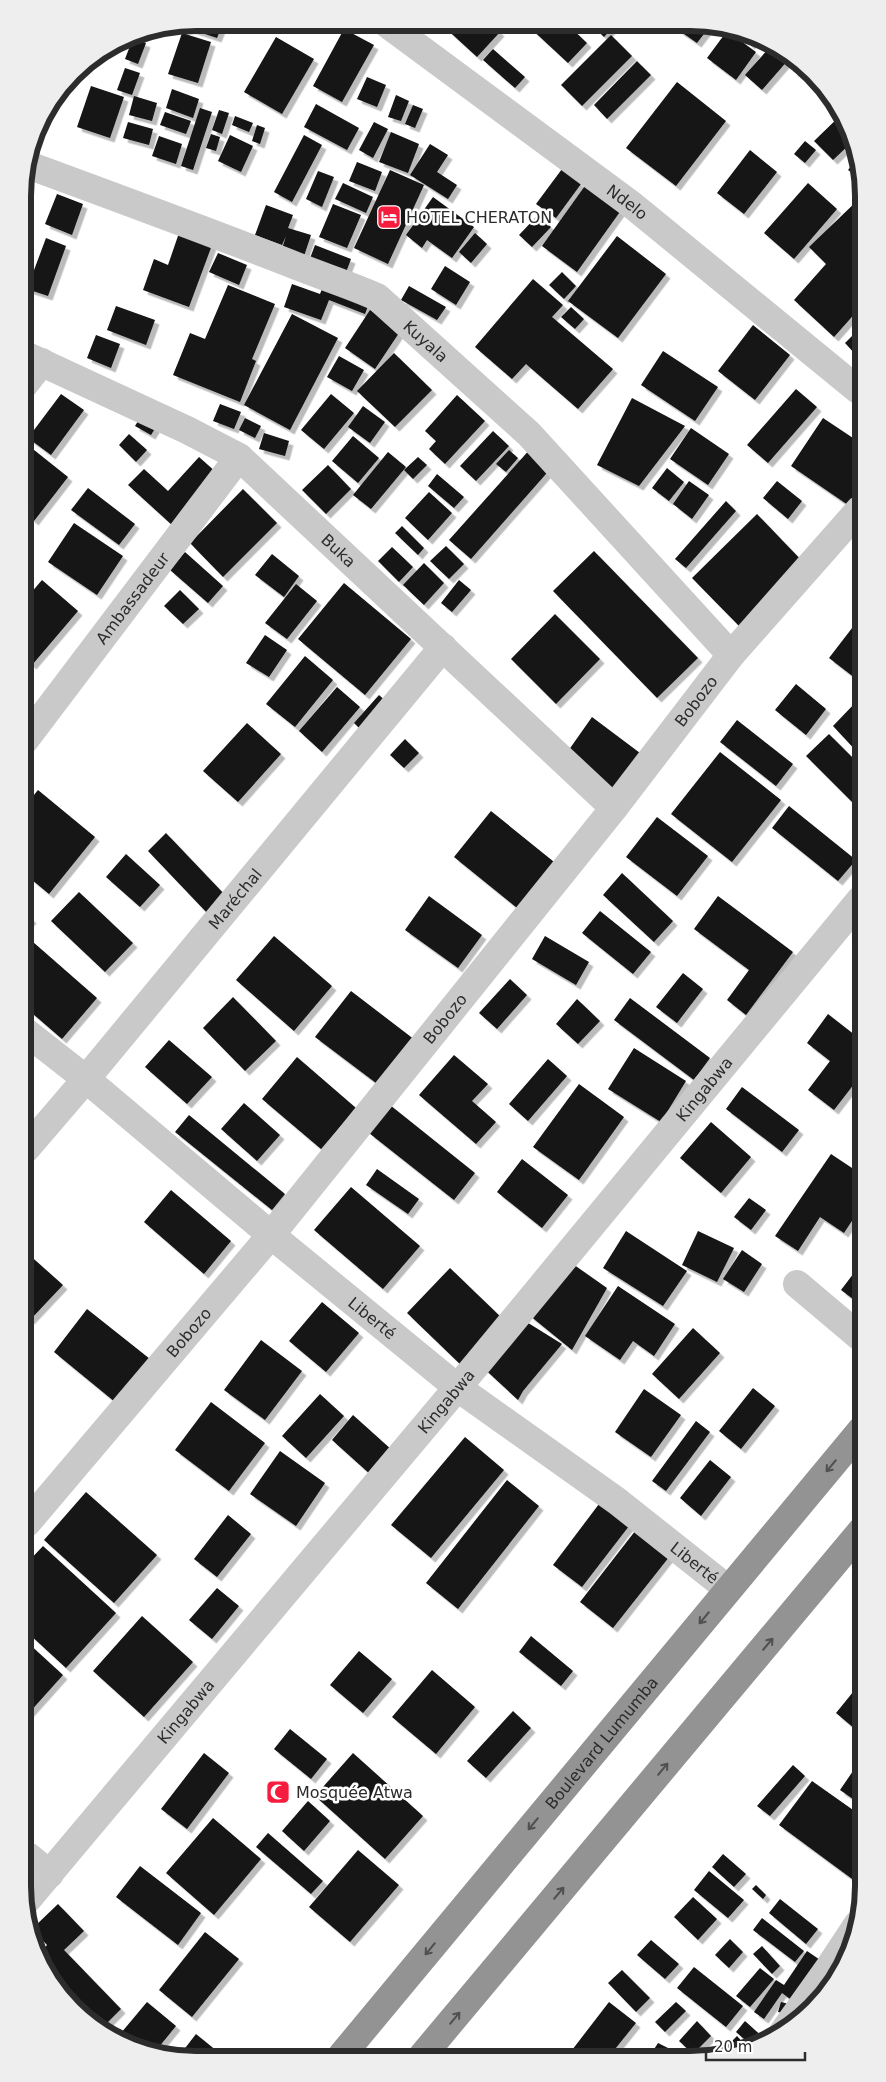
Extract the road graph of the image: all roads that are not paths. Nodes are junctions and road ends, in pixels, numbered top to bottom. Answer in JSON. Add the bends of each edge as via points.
{"nodes":[{"id":1,"x":397,"y":32,"type":"edge"},
{"id":2,"x":34,"y":167,"type":"edge"},
{"id":3,"x":33,"y":358,"type":"edge"},
{"id":4,"x":855,"y":387,"type":"edge"},
{"id":5,"x":239,"y":457,"type":"junction"},
{"id":6,"x":855,"y":515,"type":"edge"},
{"id":7,"x":443,"y":647,"type":"junction"},
{"id":8,"x":731,"y":655,"type":"junction"},
{"id":9,"x":32,"y":731,"type":"edge"},
{"id":10,"x":614,"y":808,"type":"junction"},
{"id":11,"x":855,"y":907,"type":"edge"},
{"id":12,"x":31,"y":1036,"type":"edge"},
{"id":13,"x":86,"y":1079,"type":"junction"},
{"id":14,"x":31,"y":1143,"type":"edge"},
{"id":15,"x":270,"y":1235,"type":"junction"},
{"id":16,"x":797,"y":1284,"type":"dead end"},
{"id":17,"x":854,"y":1332,"type":"edge"},
{"id":18,"x":458,"y":1388,"type":"junction"},
{"id":19,"x":854,"y":1438,"type":"edge"},
{"id":20,"x":31,"y":1518,"type":"edge"},
{"id":21,"x":854,"y":1539,"type":"edge"},
{"id":22,"x":728,"y":1589,"type":"junction"},
{"id":23,"x":31,"y":1858,"type":"edge"},
{"id":24,"x":50,"y":1874,"type":"junction"},
{"id":25,"x":32,"y":1895,"type":"edge"},
{"id":26,"x":843,"y":1946,"type":"edge"},
{"id":27,"x":798,"y":2011,"type":"edge"},
{"id":28,"x":345,"y":2051,"type":"edge"},
{"id":29,"x":426,"y":2051,"type":"edge"}],
"edges":[{"from":1,"to":4,"type":"street","name":"Ndelo","via":[[632,205]]},
{"from":2,"to":8,"type":"street","name":"Kuyala","via":[[351,285],[377,298],[529,434]]},
{"from":3,"to":5,"type":"street","name":"Buka"},
{"from":5,"to":7,"type":"street","name":"Buka"},
{"from":5,"to":9,"type":"street","name":"Ambassadeur"},
{"from":6,"to":8,"type":"street","name":"Bobozo"},
{"from":7,"to":10,"type":"street","name":"Buka"},
{"from":7,"to":13,"type":"street","name":"Maréchal"},
{"from":8,"to":10,"type":"street","name":"Bobozo"},
{"from":10,"to":15,"type":"street","name":"Bobozo"},
{"from":11,"to":18,"type":"street","name":"Kingabwa"},
{"from":12,"to":13,"type":"street","name":"Liberté"},
{"from":13,"to":14,"type":"street","name":"Maréchal"},
{"from":13,"to":15,"type":"street","name":"Liberté"},
{"from":15,"to":18,"type":"street","name":"Liberté"},
{"from":15,"to":20,"type":"street","name":"Bobozo"},
{"from":16,"to":17,"type":"street"},
{"from":18,"to":22,"type":"street","name":"Liberté","via":[[617,1501]]},
{"from":18,"to":24,"type":"street","name":"Kingabwa"},
{"from":19,"to":22,"type":"highway","name":"Boulevard Lumumba","one_way":true},
{"from":29,"to":21,"type":"highway","one_way":true},
{"from":22,"to":28,"type":"highway","name":"Boulevard Lumumba","one_way":true},
{"from":23,"to":24,"type":"street"},
{"from":24,"to":25,"type":"street","name":"Kingabwa"},
{"from":26,"to":27,"type":"street"}]}
